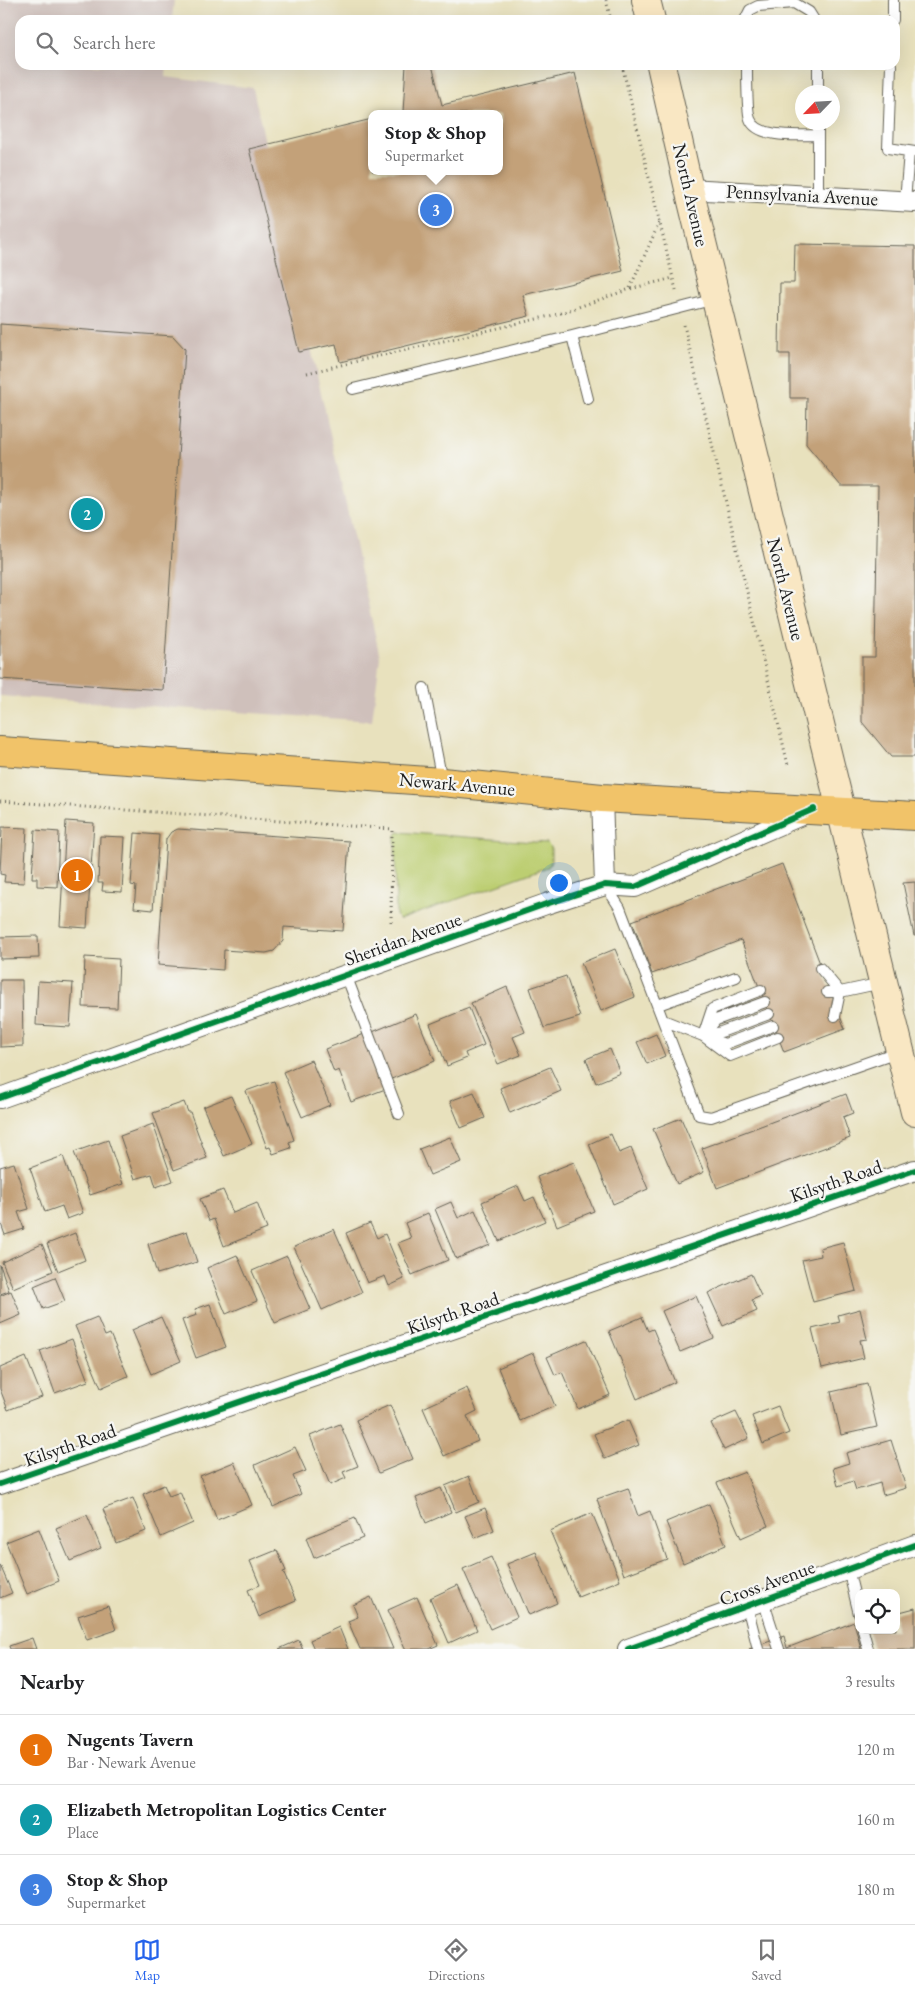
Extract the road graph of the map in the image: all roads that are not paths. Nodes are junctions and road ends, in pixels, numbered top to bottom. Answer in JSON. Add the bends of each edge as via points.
{"nodes":[{"id":1,"x":646,"y":0,"type":"edge"},
{"id":2,"x":894,"y":0,"type":"edge"},
{"id":3,"x":650,"y":15,"type":"edge"},
{"id":4,"x":748,"y":15,"type":"edge"},
{"id":5,"x":811,"y":15,"type":"edge"},
{"id":6,"x":893,"y":15,"type":"edge"},
{"id":7,"x":662,"y":70,"type":"edge"},
{"id":8,"x":747,"y":70,"type":"edge"},
{"id":9,"x":818,"y":70,"type":"edge"},
{"id":10,"x":891,"y":70,"type":"edge"},
{"id":11,"x":818,"y":85,"type":"edge"},
{"id":12,"x":818,"y":130,"type":"edge"},
{"id":13,"x":818,"y":135,"type":"junction"},
{"id":14,"x":912,"y":152,"type":"edge"},
{"id":15,"x":689,"y":189,"type":"junction"},
{"id":16,"x":818,"y":196,"type":"junction"},
{"id":17,"x":910,"y":202,"type":"edge"},
{"id":18,"x":716,"y":299,"type":"junction"},
{"id":19,"x":572,"y":336,"type":"junction"},
{"id":20,"x":353,"y":389,"type":"dead end"},
{"id":21,"x":588,"y":399,"type":"dead end"},
{"id":22,"x":424,"y":688,"type":"dead end"},
{"id":23,"x":0,"y":751,"type":"edge"},
{"id":24,"x":442,"y":782,"type":"junction"},
{"id":25,"x":602,"y":798,"type":"junction"},
{"id":26,"x":827,"y":810,"type":"junction"},
{"id":27,"x":915,"y":816,"type":"edge"},
{"id":28,"x":605,"y":885,"type":"junction"},
{"id":29,"x":820,"y":968,"type":"dead end"},
{"id":30,"x":346,"y":975,"type":"junction"},
{"id":31,"x":736,"y":977,"type":"dead end"},
{"id":32,"x":824,"y":980,"type":"dead end"},
{"id":33,"x":883,"y":982,"type":"junction"},
{"id":34,"x":761,"y":990,"type":"dead end"},
{"id":35,"x":827,"y":992,"type":"dead end"},
{"id":36,"x":840,"y":992,"type":"junction"},
{"id":37,"x":765,"y":1002,"type":"dead end"},
{"id":38,"x":658,"y":1005,"type":"junction"},
{"id":39,"x":831,"y":1005,"type":"dead end"},
{"id":40,"x":769,"y":1014,"type":"dead end"},
{"id":41,"x":836,"y":1016,"type":"dead end"},
{"id":42,"x":663,"y":1020,"type":"junction"},
{"id":43,"x":773,"y":1026,"type":"dead end"},
{"id":44,"x":702,"y":1036,"type":"junction"},
{"id":45,"x":778,"y":1037,"type":"dead end"},
{"id":46,"x":900,"y":1051,"type":"junction"},
{"id":47,"x":0,"y":1098,"type":"edge"},
{"id":48,"x":915,"y":1110,"type":"edge"},
{"id":49,"x":399,"y":1114,"type":"dead end"},
{"id":50,"x":915,"y":1170,"type":"edge"},
{"id":51,"x":0,"y":1484,"type":"edge"},
{"id":52,"x":915,"y":1545,"type":"edge"},
{"id":53,"x":848,"y":1569,"type":"junction"},
{"id":54,"x":855,"y":1598,"type":"edge"},
{"id":55,"x":755,"y":1603,"type":"junction"},
{"id":56,"x":864,"y":1634,"type":"edge"},
{"id":57,"x":628,"y":1649,"type":"edge"},
{"id":58,"x":758,"y":1649,"type":"edge"},
{"id":59,"x":778,"y":1649,"type":"edge"},
{"id":60,"x":868,"y":1649,"type":"edge"}],
"edges":[{"from":1,"to":3,"type":"main road"},
{"from":2,"to":6,"type":"lane"},
{"from":4,"to":5,"type":"lane","via":[[758,6],[794,3]]},
{"from":7,"to":15,"type":"main road","name":"North Avenue"},
{"from":8,"to":13,"type":"lane","via":[[750,119],[757,129],[773,134]]},
{"from":9,"to":11,"type":"lane"},
{"from":10,"to":14,"type":"lane","via":[[888,148]]},
{"from":12,"to":13,"type":"lane"},
{"from":13,"to":16,"type":"lane"},
{"from":14,"to":17,"type":"lane"},
{"from":15,"to":16,"type":"street","name":"Pennsylvania Avenue"},
{"from":15,"to":18,"type":"main road","name":"North Avenue"},
{"from":16,"to":17,"type":"street","name":"Pennsylvania Avenue"},
{"from":18,"to":19,"type":"lane"},
{"from":18,"to":26,"type":"main road","name":"North Avenue"},
{"from":19,"to":20,"type":"lane"},
{"from":19,"to":21,"type":"lane"},
{"from":22,"to":24,"type":"lane"},
{"from":23,"to":24,"type":"main road","name":"Newark Avenue"},
{"from":24,"to":25,"type":"main road","name":"Newark Avenue"},
{"from":25,"to":26,"type":"main road","name":"Newark Avenue"},
{"from":25,"to":28,"type":"street"},
{"from":26,"to":27,"type":"main road","name":"Newark Avenue"},
{"from":26,"to":28,"type":"street","name":"Sheridan Avenue","via":[[636,887]]},
{"from":26,"to":33,"type":"main road","name":"North Avenue"},
{"from":28,"to":30,"type":"street","name":"Sheridan Avenue"},
{"from":28,"to":38,"type":"lane","via":[[620,908]]},
{"from":29,"to":36,"type":"lane"},
{"from":30,"to":47,"type":"street","name":"Sheridan Avenue"},
{"from":30,"to":49,"type":"lane"},
{"from":31,"to":38,"type":"lane"},
{"from":32,"to":36,"type":"lane"},
{"from":33,"to":36,"type":"lane"},
{"from":33,"to":46,"type":"main road","name":"North Avenue"},
{"from":34,"to":44,"type":"lane","via":[[712,1008]]},
{"from":35,"to":36,"type":"lane"},
{"from":36,"to":39,"type":"lane"},
{"from":36,"to":41,"type":"lane"},
{"from":37,"to":44,"type":"lane","via":[[716,1020]]},
{"from":38,"to":42,"type":"lane"},
{"from":40,"to":44,"type":"lane"},
{"from":42,"to":44,"type":"lane"},
{"from":42,"to":46,"type":"lane","via":[[699,1115],[711,1117]]},
{"from":43,"to":44,"type":"lane","via":[[725,1044]]},
{"from":44,"to":45,"type":"lane","via":[[730,1056]]},
{"from":46,"to":48,"type":"main road","name":"North Avenue"},
{"from":50,"to":51,"type":"street","name":"Kilsyth Road"},
{"from":52,"to":53,"type":"street","name":"Cross Avenue"},
{"from":53,"to":54,"type":"lane"},
{"from":53,"to":55,"type":"street","name":"Cross Avenue"},
{"from":55,"to":57,"type":"street","name":"Cross Avenue"},
{"from":55,"to":58,"type":"lane"},
{"from":55,"to":59,"type":"lane"},
{"from":56,"to":60,"type":"lane"}]}
